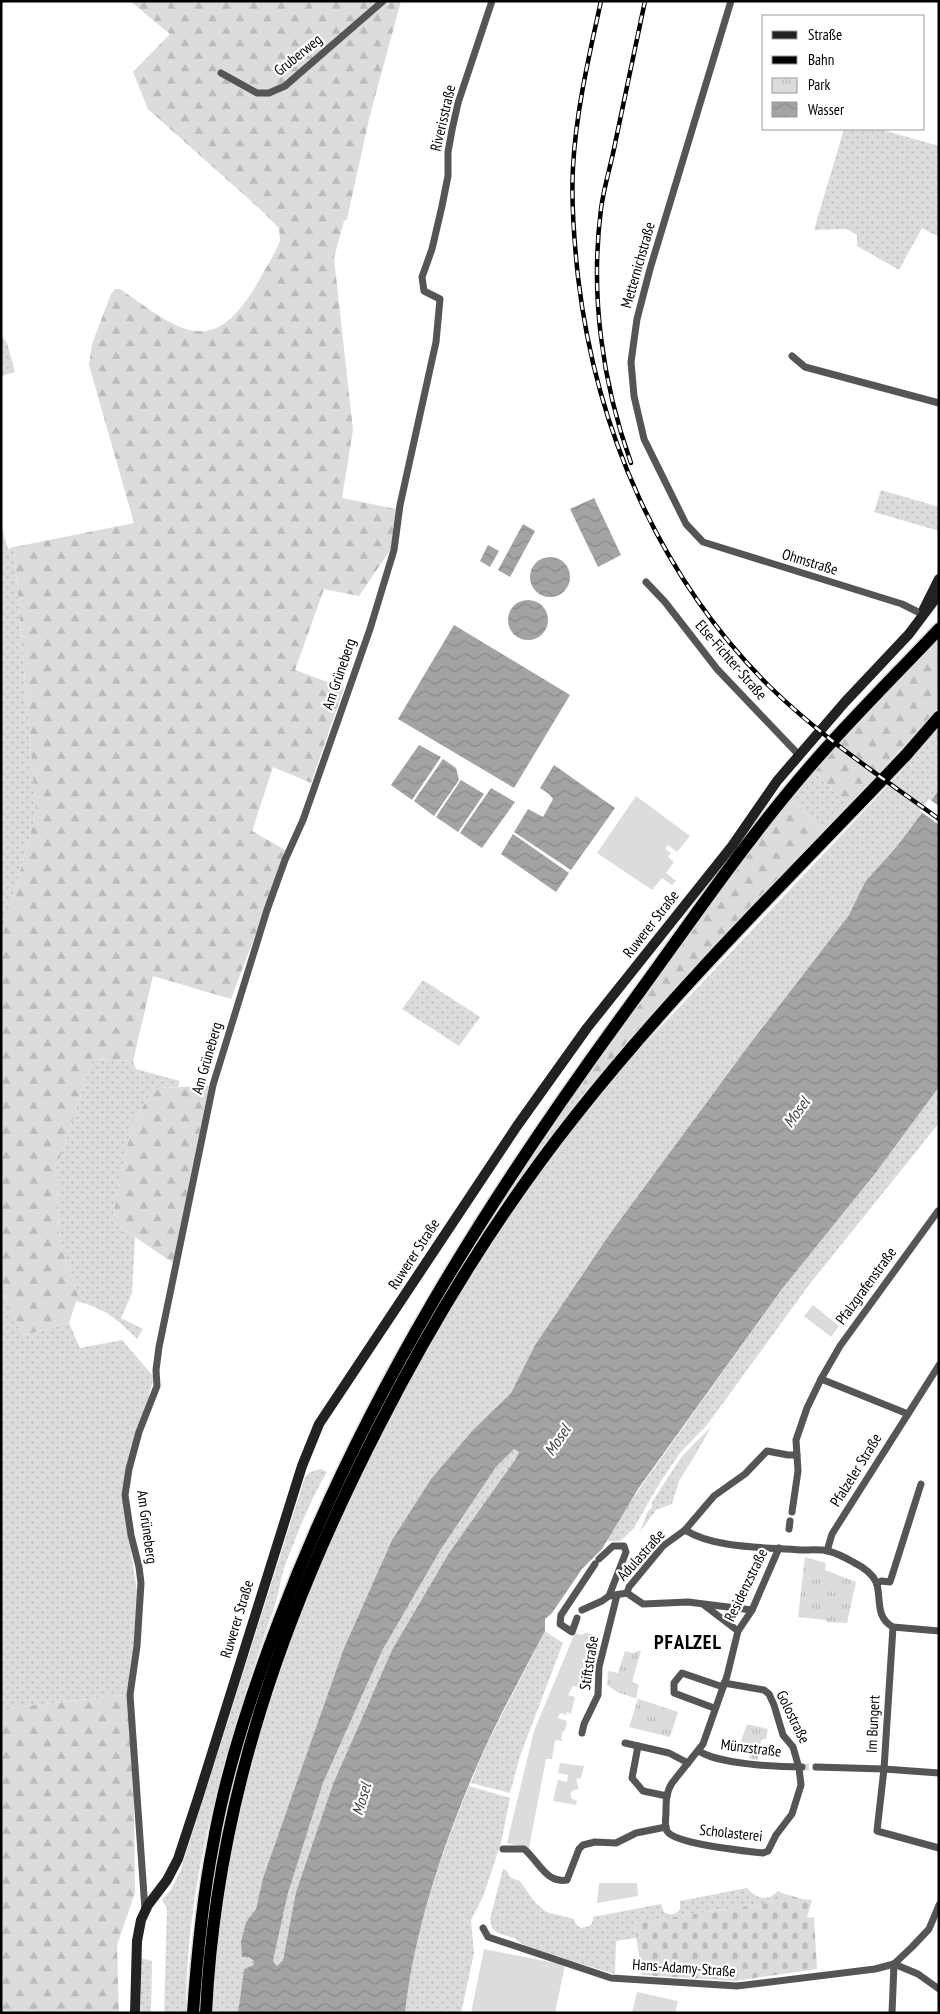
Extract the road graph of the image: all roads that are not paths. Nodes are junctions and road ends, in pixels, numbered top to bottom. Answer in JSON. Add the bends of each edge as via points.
{"nodes":[{"id":1,"x":383,"y":1,"type":"edge"},
{"id":2,"x":492,"y":1,"type":"edge"},
{"id":3,"x":731,"y":1,"type":"edge"},
{"id":4,"x":220,"y":73,"type":"dead end"},
{"id":5,"x":433,"y":244,"type":"joint"},
{"id":6,"x":792,"y":356,"type":"dead end"},
{"id":7,"x":939,"y":403,"type":"edge"},
{"id":8,"x":692,"y":532,"type":"joint"},
{"id":9,"x":939,"y":580,"type":"edge"},
{"id":10,"x":646,"y":582,"type":"dead end"},
{"id":11,"x":939,"y":594,"type":"edge"},
{"id":12,"x":922,"y":614,"type":"junction"},
{"id":13,"x":939,"y":629,"type":"edge"},
{"id":14,"x":939,"y":717,"type":"edge"},
{"id":15,"x":798,"y":754,"type":"junction"},
{"id":16,"x":938,"y":1211,"type":"edge"},
{"id":17,"x":939,"y":1365,"type":"edge"},
{"id":18,"x":821,"y":1379,"type":"junction"},
{"id":19,"x":908,"y":1414,"type":"junction"},
{"id":20,"x":797,"y":1455,"type":"junction"},
{"id":21,"x":920,"y":1484,"type":"dead end"},
{"id":22,"x":792,"y":1512,"type":"dead end"},
{"id":23,"x":685,"y":1530,"type":"junction"},
{"id":24,"x":779,"y":1548,"type":"junction"},
{"id":25,"x":827,"y":1551,"type":"junction"},
{"id":26,"x":877,"y":1584,"type":"junction"},
{"id":27,"x":627,"y":1593,"type":"junction"},
{"id":28,"x":609,"y":1596,"type":"junction"},
{"id":29,"x":617,"y":1596,"type":"junction"},
{"id":30,"x":704,"y":1605,"type":"junction"},
{"id":31,"x":582,"y":1610,"type":"dead end"},
{"id":32,"x":752,"y":1610,"type":"junction"},
{"id":33,"x":577,"y":1618,"type":"dead end"},
{"id":34,"x":893,"y":1627,"type":"junction"},
{"id":35,"x":939,"y":1630,"type":"edge"},
{"id":36,"x":738,"y":1631,"type":"junction"},
{"id":37,"x":723,"y":1685,"type":"junction"},
{"id":38,"x":714,"y":1708,"type":"junction"},
{"id":39,"x":582,"y":1733,"type":"dead end"},
{"id":40,"x":625,"y":1742,"type":"dead end"},
{"id":41,"x":638,"y":1746,"type":"junction"},
{"id":42,"x":699,"y":1751,"type":"junction"},
{"id":43,"x":688,"y":1764,"type":"junction"},
{"id":44,"x":816,"y":1767,"type":"tunnel mouth"},
{"id":45,"x":800,"y":1768,"type":"junction"},
{"id":46,"x":884,"y":1769,"type":"junction"},
{"id":47,"x":939,"y":1773,"type":"edge"},
{"id":48,"x":667,"y":1796,"type":"junction"},
{"id":49,"x":666,"y":1827,"type":"junction"},
{"id":50,"x":939,"y":1848,"type":"edge"},
{"id":51,"x":503,"y":1849,"type":"dead end"},
{"id":52,"x":939,"y":1905,"type":"edge"},
{"id":53,"x":145,"y":1911,"type":"junction"},
{"id":54,"x":483,"y":1928,"type":"dead end"},
{"id":55,"x":894,"y":1964,"type":"junction"},
{"id":56,"x":939,"y":1989,"type":"edge"},
{"id":57,"x":135,"y":2013,"type":"edge"},
{"id":58,"x":193,"y":2013,"type":"edge"},
{"id":59,"x":206,"y":2013,"type":"edge"},
{"id":60,"x":892,"y":2013,"type":"edge"}],
"edges":[{"from":1,"to":4,"type":"street","name":"Gruberweg","via":[[285,86],[269,93],[258,93]]},
{"from":2,"to":5,"type":"street","name":"Riverisstraße","via":[[458,103],[448,152],[447,181]]},
{"from":3,"to":8,"type":"street","name":"Metternichstraße","via":[[650,269],[632,350],[634,396],[644,439]]},
{"from":5,"to":53,"type":"street","name":"Am Grüneberg","via":[[422,286],[424,292],[440,299],[436,342],[400,505],[394,550],[370,629],[268,910],[213,1085],[159,1347],[157,1386],[129,1469],[125,1495],[140,1583],[138,1646],[130,1695]]},
{"from":6,"to":7,"type":"street","via":[[805,367]]},
{"from":8,"to":12,"type":"street","name":"Ohmstraße","via":[[708,545],[902,604]]},
{"from":9,"to":12,"type":"main road"},
{"from":10,"to":15,"type":"street","name":"Else-Fichter-Straße","via":[[717,669]]},
{"from":11,"to":12,"type":"main road"},
{"from":12,"to":15,"type":"main road","name":"Ruwerer Straße","via":[[909,634]]},
{"from":13,"to":58,"type":"highway","via":[[827,747],[748,844],[514,1170],[402,1355],[313,1535],[244,1719],[213,1842],[200,1922]]},
{"from":14,"to":59,"type":"highway","via":[[618,1063],[574,1117],[492,1230],[447,1302],[355,1474],[323,1542],[272,1669],[240,1779],[225,1847],[212,1932]]},
{"from":15,"to":53,"type":"main road","name":"Ruwerer Straße","via":[[776,780],[732,846],[587,1028],[531,1105],[320,1424],[302,1466],[178,1859]]},
{"from":16,"to":18,"type":"street","name":"Pfalzgrafenstraße","via":[[840,1346]]},
{"from":17,"to":19,"type":"street","name":"Pfalzeler Straße"},
{"from":18,"to":19,"type":"street"},
{"from":18,"to":20,"type":"street","name":"Pfalzgrafenstraße","via":[[796,1440]]},
{"from":19,"to":25,"type":"street","name":"Pfalzeler Straße","via":[[832,1534]]},
{"from":20,"to":22,"type":"street","name":"Pfalzgrafenstraße"},
{"from":20,"to":23,"type":"street","via":[[767,1451],[744,1474],[714,1496]]},
{"from":21,"to":26,"type":"street","via":[[890,1582]]},
{"from":23,"to":24,"type":"street","name":"Adulastraße","via":[[696,1537],[736,1545]]},
{"from":23,"to":27,"type":"street","name":"Adulastraße","via":[[663,1546]]},
{"from":24,"to":25,"type":"street"},
{"from":24,"to":32,"type":"street","name":"Residenzstraße"},
{"from":25,"to":26,"type":"street","via":[[854,1563]]},
{"from":26,"to":34,"type":"street","via":[[883,1617]]},
{"from":27,"to":29,"type":"street","name":"Adulastraße"},
{"from":27,"to":30,"type":"street","via":[[643,1604],[688,1602]]},
{"from":28,"to":29,"type":"street","name":"Adulastraße"},
{"from":28,"to":31,"type":"street"},
{"from":28,"to":33,"type":"street","via":[[626,1552],[624,1546],[612,1546],[597,1562],[559,1620],[572,1632]]},
{"from":29,"to":39,"type":"street","name":"Stiftstraße","via":[[600,1668],[598,1694]]},
{"from":30,"to":32,"type":"street"},
{"from":30,"to":36,"type":"street"},
{"from":32,"to":36,"type":"street","name":"Residenzstraße"},
{"from":34,"to":35,"type":"street"},
{"from":34,"to":46,"type":"street","name":"Im Bungert"},
{"from":36,"to":37,"type":"street","name":"Residenzstraße"},
{"from":37,"to":38,"type":"street","name":"Residenzstraße"},
{"from":37,"to":38,"type":"street","via":[[682,1673],[674,1683],[674,1693]]},
{"from":37,"to":45,"type":"street","name":"Golostraße","via":[[761,1689],[769,1694],[783,1735],[793,1747]]},
{"from":38,"to":42,"type":"street","name":"Residenzstraße"},
{"from":40,"to":41,"type":"street"},
{"from":41,"to":43,"type":"street","via":[[669,1753]]},
{"from":41,"to":48,"type":"street","via":[[632,1778],[643,1791]]},
{"from":42,"to":43,"type":"street","name":"Residenzstraße"},
{"from":42,"to":45,"type":"street","name":"Münzstraße","via":[[720,1760]]},
{"from":43,"to":48,"type":"street","name":"Residenzstraße","via":[[672,1782]]},
{"from":44,"to":46,"type":"street"},
{"from":45,"to":49,"type":"street","name":"Scholasterei","via":[[801,1785],[792,1814],[768,1851],[763,1853],[687,1842],[673,1838]]},
{"from":46,"to":47,"type":"street","name":"Im Bungert"},
{"from":46,"to":50,"type":"street","via":[[877,1831]]},
{"from":48,"to":49,"type":"street","name":"Residenzstraße"},
{"from":49,"to":51,"type":"street","via":[[636,1833],[616,1842],[583,1845],[567,1880],[562,1881],[548,1876],[524,1849]]},
{"from":52,"to":55,"type":"street","via":[[929,1929]]},
{"from":53,"to":57,"type":"main road","name":"Ruwerer Straße","via":[[138,1929]]},
{"from":54,"to":55,"type":"street","name":"Hans-Adamy-Straße","via":[[488,1937],[612,1978],[737,1986]]},
{"from":55,"to":56,"type":"street","via":[[918,1974]]},
{"from":55,"to":60,"type":"street"}]}
